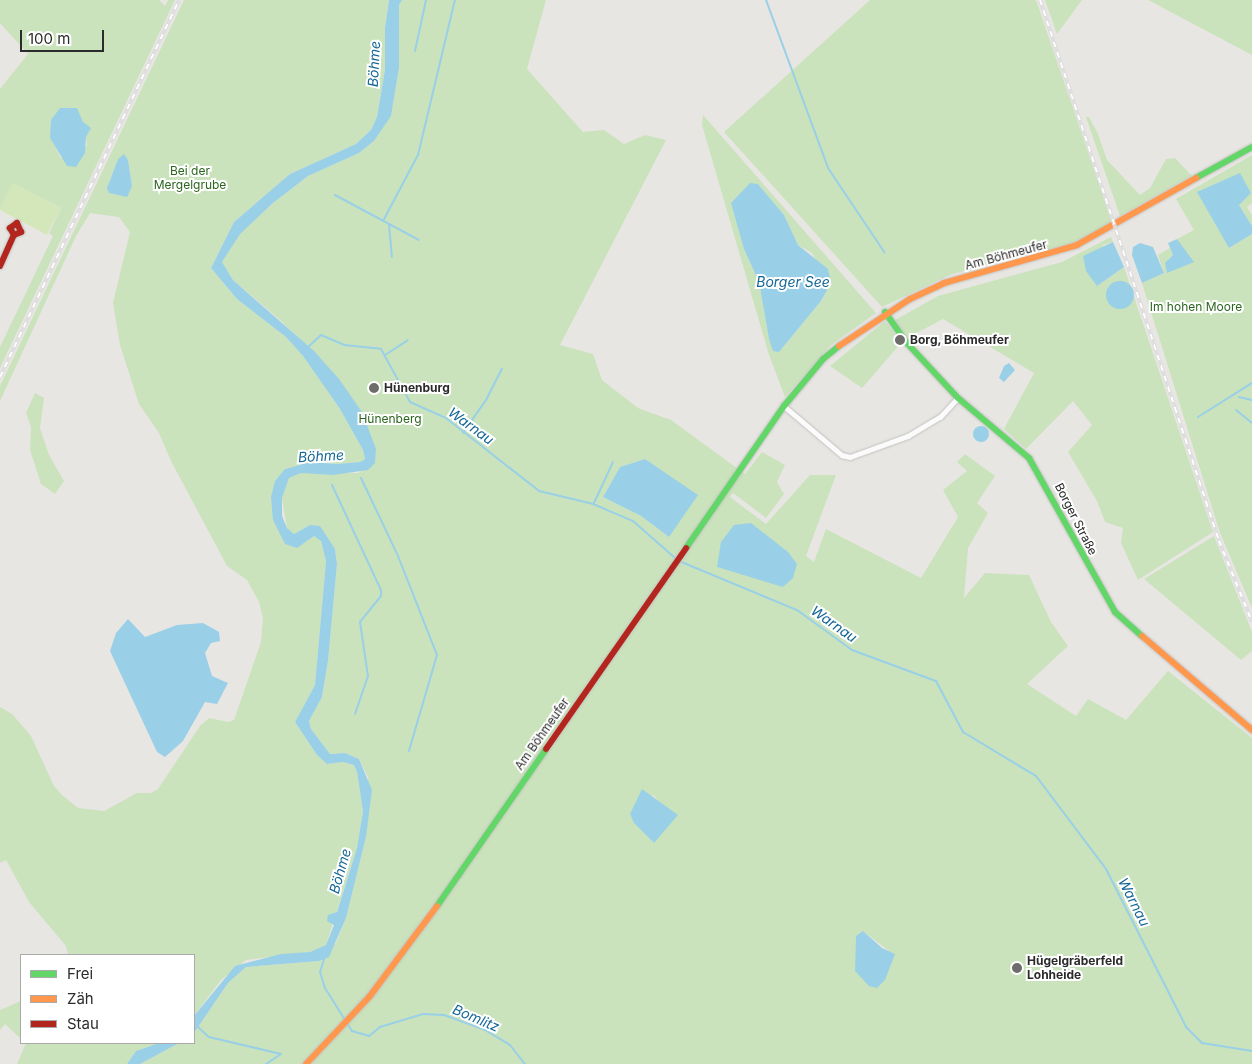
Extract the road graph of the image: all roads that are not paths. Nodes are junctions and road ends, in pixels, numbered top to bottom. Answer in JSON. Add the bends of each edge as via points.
{"nodes":[{"id":1,"x":1252,"y":147,"type":"edge"},
{"id":2,"x":14,"y":235,"type":"dead end"},
{"id":3,"x":0,"y":266,"type":"edge"},
{"id":4,"x":885,"y":312,"type":"junction"},
{"id":5,"x":958,"y":398,"type":"junction"},
{"id":6,"x":784,"y":406,"type":"junction"},
{"id":7,"x":1252,"y":730,"type":"edge"},
{"id":8,"x":306,"y":1064,"type":"edge"}],
"edges":[{"from":1,"to":4,"type":"street","name":"Am Böhmeufer","via":[[1077,246],[944,283]]},
{"from":2,"to":3,"type":"street"},
{"from":4,"to":5,"type":"street","name":"Borger Straße","via":[[906,342]]},
{"from":4,"to":6,"type":"street","name":"Am Böhmeufer","via":[[823,359]]},
{"from":5,"to":6,"type":"street","via":[[940,417],[908,436],[850,457],[842,455]]},
{"from":5,"to":7,"type":"street","name":"Borger Straße","via":[[1029,458],[1115,612]]},
{"from":6,"to":8,"type":"street","name":"Am Böhmeufer","via":[[414,939],[350,1017]]}]}
